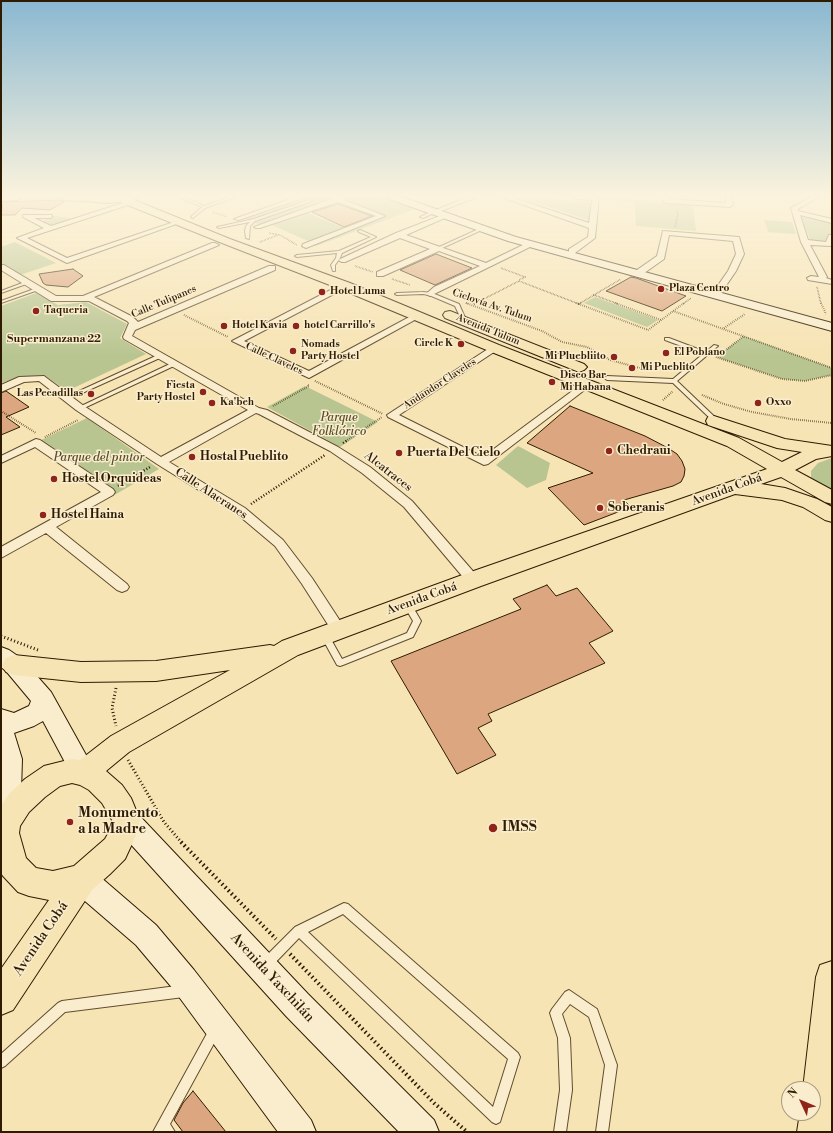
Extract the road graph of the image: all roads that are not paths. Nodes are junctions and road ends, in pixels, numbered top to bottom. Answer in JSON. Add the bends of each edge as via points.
{"nodes":[{"id":1,"x":45,"y":250,"type":"edge"},
{"id":2,"x":99,"y":250,"type":"edge"},
{"id":3,"x":203,"y":250,"type":"edge"},
{"id":4,"x":251,"y":250,"type":"edge"},
{"id":5,"x":298,"y":250,"type":"edge"},
{"id":6,"x":345,"y":250,"type":"edge"},
{"id":7,"x":367,"y":250,"type":"edge"},
{"id":8,"x":434,"y":250,"type":"edge"},
{"id":9,"x":444,"y":250,"type":"edge"},
{"id":10,"x":519,"y":250,"type":"edge"},
{"id":11,"x":552,"y":250,"type":"edge"},
{"id":12,"x":568,"y":250,"type":"edge"},
{"id":13,"x":662,"y":250,"type":"edge"},
{"id":14,"x":739,"y":250,"type":"edge"},
{"id":15,"x":809,"y":250,"type":"edge"},
{"id":16,"x":301,"y":251,"type":"junction"},
{"id":17,"x":572,"y":251,"type":"joint"},
{"id":18,"x":340,"y":252,"type":"junction"},
{"id":19,"x":338,"y":263,"type":"junction"},
{"id":20,"x":489,"y":265,"type":"junction"},
{"id":21,"x":1,"y":267,"type":"edge"},
{"id":22,"x":272,"y":268,"type":"dead end"},
{"id":23,"x":637,"y":272,"type":"junction"},
{"id":24,"x":380,"y":274,"type":"road end"},
{"id":25,"x":822,"y":277,"type":"junction"},
{"id":26,"x":832,"y":277,"type":"edge"},
{"id":27,"x":832,"y":282,"type":"edge"},
{"id":28,"x":27,"y":283,"type":"junction"},
{"id":29,"x":345,"y":286,"type":"junction"},
{"id":30,"x":39,"y":289,"type":"junction"},
{"id":31,"x":718,"y":291,"type":"junction"},
{"id":32,"x":1,"y":292,"type":"edge"},
{"id":33,"x":433,"y":292,"type":"junction"},
{"id":34,"x":397,"y":294,"type":"junction"},
{"id":35,"x":86,"y":297,"type":"junction"},
{"id":36,"x":1,"y":302,"type":"edge"},
{"id":37,"x":416,"y":317,"type":"junction"},
{"id":38,"x":464,"y":320,"type":"junction"},
{"id":39,"x":831,"y":322,"type":"edge"},
{"id":40,"x":131,"y":328,"type":"junction"},
{"id":41,"x":667,"y":339,"type":"dead end"},
{"id":42,"x":716,"y":346,"type":"dead end"},
{"id":43,"x":494,"y":348,"type":"junction"},
{"id":44,"x":706,"y":354,"type":"junction"},
{"id":45,"x":160,"y":356,"type":"junction"},
{"id":46,"x":174,"y":364,"type":"junction"},
{"id":47,"x":607,"y":378,"type":"junction"},
{"id":48,"x":674,"y":381,"type":"junction"},
{"id":49,"x":586,"y":385,"type":"junction"},
{"id":50,"x":6,"y":386,"type":"edge"},
{"id":51,"x":67,"y":398,"type":"junction"},
{"id":52,"x":84,"y":411,"type":"junction"},
{"id":53,"x":259,"y":411,"type":"junction"},
{"id":54,"x":717,"y":422,"type":"junction"},
{"id":55,"x":767,"y":438,"type":"junction"},
{"id":56,"x":749,"y":451,"type":"junction"},
{"id":57,"x":832,"y":451,"type":"edge"},
{"id":58,"x":1,"y":460,"type":"edge"},
{"id":59,"x":161,"y":462,"type":"junction"},
{"id":60,"x":782,"y":470,"type":"junction"},
{"id":61,"x":731,"y":489,"type":"junction"},
{"id":62,"x":832,"y":498,"type":"edge"},
{"id":63,"x":832,"y":515,"type":"edge"},
{"id":64,"x":47,"y":527,"type":"junction"},
{"id":65,"x":1,"y":553,"type":"edge"},
{"id":66,"x":473,"y":580,"type":"junction"},
{"id":67,"x":122,"y":586,"type":"dead end"},
{"id":68,"x":407,"y":604,"type":"junction"},
{"id":69,"x":331,"y":633,"type":"junction"},
{"id":70,"x":290,"y":648,"type":"junction"},
{"id":71,"x":8,"y":661,"type":"edge"},
{"id":72,"x":43,"y":699,"type":"junction"},
{"id":73,"x":1,"y":719,"type":"edge"},
{"id":74,"x":1,"y":728,"type":"edge"},
{"id":75,"x":84,"y":773,"type":"junction"},
{"id":76,"x":126,"y":820,"type":"junction"},
{"id":77,"x":5,"y":843,"type":"edge"},
{"id":78,"x":81,"y":879,"type":"junction"},
{"id":79,"x":298,"y":931,"type":"junction"},
{"id":80,"x":263,"y":968,"type":"junction"},
{"id":81,"x":832,"y":977,"type":"edge"},
{"id":82,"x":192,"y":990,"type":"junction"},
{"id":83,"x":1,"y":998,"type":"edge"},
{"id":84,"x":218,"y":1024,"type":"junction"},
{"id":85,"x":829,"y":1033,"type":"edge"},
{"id":86,"x":1,"y":1062,"type":"edge"},
{"id":87,"x":164,"y":1130,"type":"edge"},
{"id":88,"x":299,"y":1132,"type":"edge"},
{"id":89,"x":422,"y":1132,"type":"edge"},
{"id":90,"x":560,"y":1132,"type":"edge"},
{"id":91,"x":602,"y":1132,"type":"edge"},
{"id":92,"x":816,"y":1132,"type":"edge"}],
"edges":[{"from":1,"to":2,"type":"street","via":[[67,261]]},
{"from":3,"to":35,"type":"street"},
{"from":4,"to":29,"type":"main road","name":"Avenida Tulum"},
{"from":5,"to":16,"type":"main road","name":"Avenida Tulum"},
{"from":6,"to":18,"type":"lane"},
{"from":7,"to":19,"type":"street"},
{"from":8,"to":24,"type":"street"},
{"from":9,"to":20,"type":"street"},
{"from":10,"to":20,"type":"street"},
{"from":11,"to":23,"type":"street"},
{"from":12,"to":17,"type":"street"},
{"from":13,"to":23,"type":"street","via":[[660,257]]},
{"from":14,"to":31,"type":"street","via":[[740,254],[732,271]]},
{"from":15,"to":25,"type":"street"},
{"from":16,"to":18,"type":"lane","via":[[322,254]]},
{"from":16,"to":19,"type":"main road","name":"Avenida Tulum"},
{"from":17,"to":23,"type":"street"},
{"from":18,"to":19,"type":"lane"},
{"from":19,"to":34,"type":"main road","name":"Avenida Tulum"},
{"from":20,"to":33,"type":"street"},
{"from":21,"to":28,"type":"street"},
{"from":22,"to":40,"type":"street","name":"Calle Tulipanes"},
{"from":23,"to":31,"type":"street"},
{"from":23,"to":39,"type":"street","via":[[755,307]]},
{"from":25,"to":26,"type":"street"},
{"from":25,"to":27,"type":"street","via":[[811,278]]},
{"from":28,"to":30,"type":"street"},
{"from":28,"to":32,"type":"lane"},
{"from":29,"to":37,"type":"main road","name":"Avenida Tulum"},
{"from":29,"to":37,"type":"street","name":"Calle Claveles","via":[[238,341],[309,375]]},
{"from":30,"to":35,"type":"street","via":[[54,299]]},
{"from":30,"to":36,"type":"lane"},
{"from":31,"to":39,"type":"street"},
{"from":33,"to":34,"type":"lane"},
{"from":33,"to":38,"type":"lane","via":[[457,305]]},
{"from":34,"to":38,"type":"main road","name":"Avenida Tulum"},
{"from":35,"to":40,"type":"street","via":[[134,322]]},
{"from":37,"to":43,"type":"main road","name":"Avenida Tulum"},
{"from":38,"to":47,"type":"main road","name":"Avenida Tulum"},
{"from":40,"to":45,"type":"street","name":"Alcatraces","via":[[127,337]]},
{"from":41,"to":44,"type":"lane"},
{"from":42,"to":44,"type":"lane"},
{"from":43,"to":49,"type":"main road","name":"Avenida Tulum"},
{"from":43,"to":49,"type":"street","name":"Andandor Claveles","via":[[392,415],[484,462]]},
{"from":44,"to":48,"type":"lane"},
{"from":45,"to":46,"type":"street","name":"Alcatraces"},
{"from":45,"to":51,"type":"lane"},
{"from":46,"to":52,"type":"lane"},
{"from":46,"to":53,"type":"street","name":"Alcatraces"},
{"from":47,"to":48,"type":"lane"},
{"from":47,"to":54,"type":"main road","name":"Avenida Tulum"},
{"from":48,"to":54,"type":"lane"},
{"from":49,"to":56,"type":"main road","name":"Avenida Tulum","via":[[733,442]]},
{"from":50,"to":51,"type":"street","name":"Calle Alacranes","via":[[22,379],[40,378]]},
{"from":51,"to":52,"type":"street","name":"Calle Alacranes"},
{"from":52,"to":59,"type":"street","name":"Calle Alacranes"},
{"from":53,"to":59,"type":"street"},
{"from":53,"to":66,"type":"street","name":"Alcatraces","via":[[334,449],[366,470],[408,504]]},
{"from":54,"to":55,"type":"main road","name":"Avenida Tulum"},
{"from":55,"to":56,"type":"main road","via":[[764,447]]},
{"from":55,"to":57,"type":"main road","name":"Avenida Tulum","via":[[783,444]]},
{"from":56,"to":60,"type":"main road","name":"Avenida Tulum"},
{"from":57,"to":60,"type":"main road","name":"Avenida Cobá","via":[[812,454]]},
{"from":58,"to":64,"type":"street","via":[[40,440],[110,492]]},
{"from":59,"to":69,"type":"street","name":"Calle Alacranes","via":[[241,512],[279,543],[307,581]]},
{"from":60,"to":61,"type":"main road","name":"Avenida Cobá"},
{"from":60,"to":62,"type":"main road","name":"Avenida Tulum"},
{"from":61,"to":63,"type":"main road","via":[[784,494],[810,503]]},
{"from":61,"to":66,"type":"main road","name":"Avenida Cobá"},
{"from":64,"to":65,"type":"street"},
{"from":64,"to":67,"type":"street"},
{"from":66,"to":68,"type":"main road","name":"Avenida Cobá"},
{"from":68,"to":69,"type":"main road","name":"Avenida Cobá"},
{"from":68,"to":69,"type":"lane","via":[[418,621],[410,635],[340,663]]},
{"from":69,"to":70,"type":"main road","name":"Avenida Cobá"},
{"from":70,"to":71,"type":"main road","via":[[260,656],[171,669],[119,672],[81,672]]},
{"from":70,"to":75,"type":"main road","name":"Avenida Cobá","via":[[120,744]]},
{"from":71,"to":72,"type":"street"},
{"from":72,"to":73,"type":"street","via":[[38,712],[26,719],[14,723]]},
{"from":72,"to":75,"type":"street"},
{"from":74,"to":77,"type":"street","via":[[10,759]]},
{"from":75,"to":76,"type":"main road","via":[[99,781],[112,794]]},
{"from":75,"to":77,"type":"main road","via":[[54,775],[35,788],[19,803]]},
{"from":76,"to":78,"type":"main road","via":[[115,849]]},
{"from":76,"to":80,"type":"street","name":"Avenida Yaxchilán"},
{"from":77,"to":78,"type":"main road","via":[[13,866],[29,881],[53,886]]},
{"from":78,"to":82,"type":"street","via":[[146,935]]},
{"from":78,"to":83,"type":"main road","name":"Avenida Cobá"},
{"from":79,"to":79,"type":"lane","via":[[344,908],[514,1057],[496,1118]]},
{"from":79,"to":80,"type":"lane"},
{"from":80,"to":89,"type":"street","name":"Avenida Yaxchilán","via":[[296,1005]]},
{"from":81,"to":85,"type":"main road"},
{"from":82,"to":84,"type":"street"},
{"from":82,"to":86,"type":"lane","via":[[62,1007]]},
{"from":84,"to":87,"type":"lane"},
{"from":84,"to":88,"type":"street"},
{"from":85,"to":92,"type":"main road"},
{"from":90,"to":91,"type":"lane","via":[[566,1090],[564,1038],[556,1013],[569,996],[593,1013],[611,1065]]}]}
